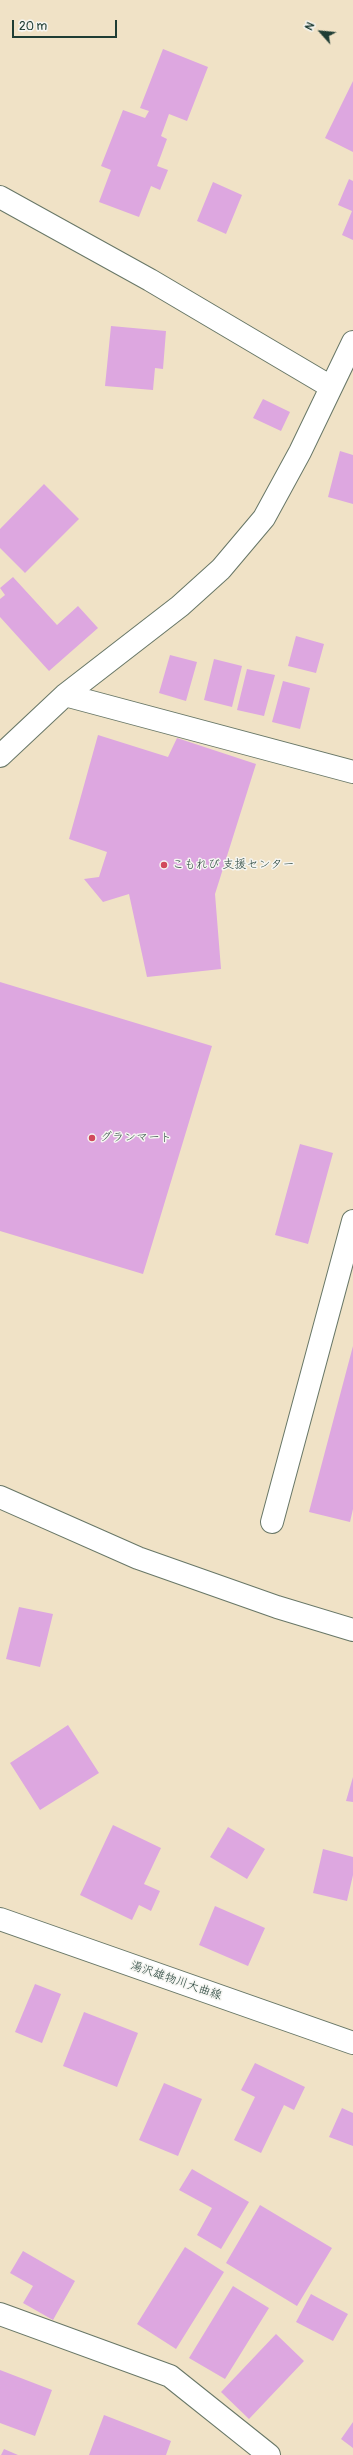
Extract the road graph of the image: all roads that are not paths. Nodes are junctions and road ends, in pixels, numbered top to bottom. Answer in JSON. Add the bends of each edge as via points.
{"nodes":[{"id":1,"x":0,"y":197,"type":"edge"},
{"id":2,"x":353,"y":342,"type":"edge"},
{"id":3,"x":331,"y":387,"type":"junction"},
{"id":4,"x":65,"y":695,"type":"junction"},
{"id":5,"x":0,"y":756,"type":"edge"},
{"id":6,"x":353,"y":772,"type":"edge"},
{"id":7,"x":353,"y":1221,"type":"edge"},
{"id":8,"x":0,"y":1497,"type":"edge"},
{"id":9,"x":272,"y":1522,"type":"dead end"},
{"id":10,"x":353,"y":1630,"type":"edge"},
{"id":11,"x":0,"y":1919,"type":"edge"},
{"id":12,"x":353,"y":2043,"type":"edge"},
{"id":13,"x":0,"y":2314,"type":"edge"},
{"id":14,"x":268,"y":2455,"type":"edge"}],
"edges":[{"from":1,"to":3,"type":"street","via":[[156,284]]},
{"from":2,"to":3,"type":"street"},
{"from":3,"to":4,"type":"street","via":[[264,518],[221,569],[180,606]]},
{"from":4,"to":5,"type":"street"},
{"from":4,"to":6,"type":"street"},
{"from":7,"to":9,"type":"street"},
{"from":8,"to":10,"type":"street","via":[[138,1558],[278,1607]]},
{"from":11,"to":12,"type":"street","name":"湯沢雄物川大曲線"},
{"from":13,"to":14,"type":"street","via":[[170,2376]]}]}
